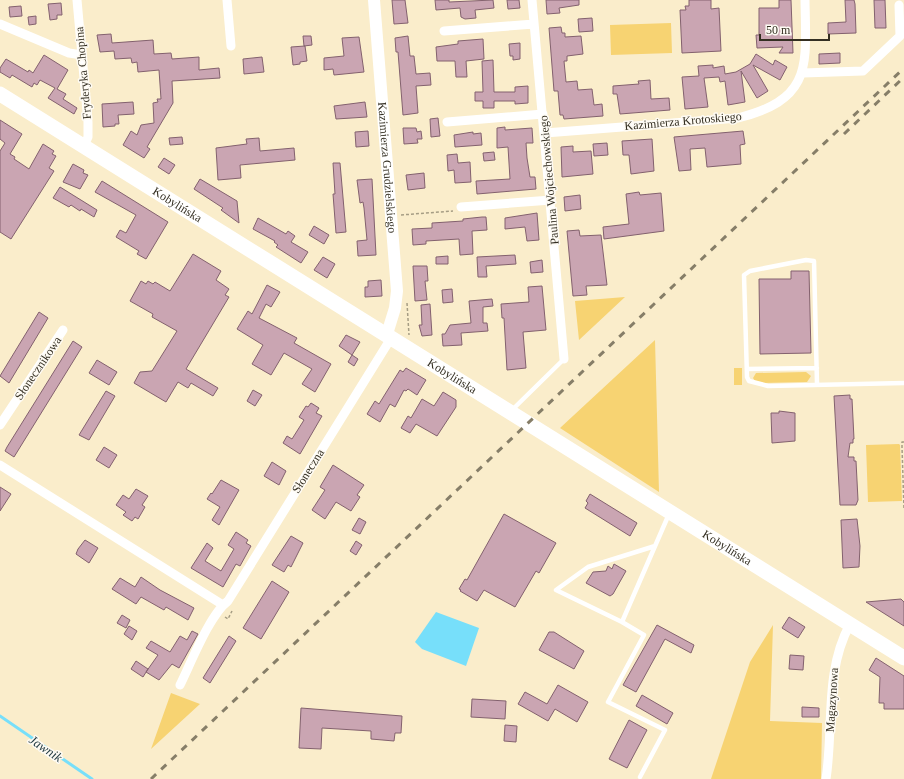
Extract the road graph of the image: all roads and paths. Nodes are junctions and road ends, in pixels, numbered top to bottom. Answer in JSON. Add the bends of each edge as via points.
{"nodes":[{"id":1,"x":77,"y":0,"type":"edge"},
{"id":2,"x":227,"y":0,"type":"edge"},
{"id":3,"x":374,"y":0,"type":"edge"},
{"id":4,"x":532,"y":0,"type":"edge"},
{"id":5,"x":805,"y":0,"type":"edge"},
{"id":6,"x":899,"y":5,"type":"dead end"},
{"id":7,"x":0,"y":24,"type":"edge"},
{"id":8,"x":534,"y":24,"type":"junction"},
{"id":9,"x":444,"y":31,"type":"dead end"},
{"id":10,"x":902,"y":35,"type":"edge"},
{"id":11,"x":231,"y":46,"type":"dead end"},
{"id":12,"x":82,"y":55,"type":"junction"},
{"id":13,"x":803,"y":73,"type":"junction"},
{"id":14,"x":0,"y":94,"type":"edge"},
{"id":15,"x":543,"y":114,"type":"junction"},
{"id":16,"x":448,"y":122,"type":"dead end"},
{"id":17,"x":544,"y":133,"type":"junction"},
{"id":18,"x":84,"y":146,"type":"junction"},
{"id":19,"x":551,"y":200,"type":"junction"},
{"id":20,"x":461,"y":207,"type":"joint"},
{"id":21,"x":399,"y":215,"type":"dead end"},
{"id":22,"x":64,"y":330,"type":"dead end"},
{"id":23,"x":386,"y":334,"type":"junction"},
{"id":24,"x":564,"y":359,"type":"joint"},
{"id":25,"x":817,"y":368,"type":"junction"},
{"id":26,"x":747,"y":369,"type":"junction"},
{"id":27,"x":904,"y":383,"type":"edge"},
{"id":28,"x":817,"y":384,"type":"junction"},
{"id":29,"x":509,"y":412,"type":"junction"},
{"id":30,"x":0,"y":425,"type":"edge"},
{"id":31,"x":904,"y":442,"type":"edge"},
{"id":32,"x":0,"y":465,"type":"edge"},
{"id":33,"x":904,"y":509,"type":"edge"},
{"id":34,"x":670,"y":512,"type":"junction"},
{"id":35,"x":655,"y":546,"type":"junction"},
{"id":36,"x":223,"y":605,"type":"junction"},
{"id":37,"x":622,"y":622,"type":"junction"},
{"id":38,"x":850,"y":624,"type":"junction"},
{"id":39,"x":904,"y":658,"type":"edge"},
{"id":40,"x":180,"y":685,"type":"dead end"},
{"id":41,"x":640,"y":777,"type":"dead end"},
{"id":42,"x":826,"y":779,"type":"edge"}],
"edges":[{"from":1,"to":12,"type":"street","name":"Fryderyka Chopina"},
{"from":2,"to":11,"type":"street"},
{"from":3,"to":23,"type":"street","name":"Kazimierza Grudzielskiego","via":[[397,291],[395,308]]},
{"from":4,"to":8,"type":"street","name":"Paulina Wojciechowskiego"},
{"from":5,"to":13,"type":"street","name":"Kazimierza Krotoskiego","via":[[806,59]]},
{"from":6,"to":10,"type":"street"},
{"from":7,"to":12,"type":"street","via":[[69,53]]},
{"from":8,"to":9,"type":"street"},
{"from":8,"to":15,"type":"street","name":"Paulina Wojciechowskiego"},
{"from":10,"to":13,"type":"street","via":[[863,71]]},
{"from":12,"to":18,"type":"street","name":"Fryderyka Chopina","via":[[88,133]]},
{"from":13,"to":17,"type":"street","name":"Kazimierza Krotoskiego","via":[[780,101],[766,110],[738,118]]},
{"from":14,"to":18,"type":"main road","name":"Kobylińska"},
{"from":15,"to":16,"type":"street"},
{"from":15,"to":17,"type":"street","name":"Paulina Wojciechowskiego"},
{"from":17,"to":19,"type":"street","name":"Paulina Wojciechowskiego"},
{"from":18,"to":23,"type":"main road","name":"Kobylińska"},
{"from":19,"to":20,"type":"street"},
{"from":19,"to":24,"type":"street","name":"Paulina Wojciechowskiego"},
{"from":20,"to":21,"type":"path","via":[[452,211]]},
{"from":22,"to":30,"type":"street","name":"Słonecznikowa"},
{"from":23,"to":29,"type":"main road","name":"Kobylińska"},
{"from":23,"to":36,"type":"street","name":"Słoneczna","via":[[388,343],[228,601]]},
{"from":24,"to":29,"type":"lane"},
{"from":25,"to":26,"type":"lane"},
{"from":25,"to":26,"type":"lane","via":[[814,261],[806,260],[750,271],[744,275]]},
{"from":25,"to":28,"type":"lane"},
{"from":26,"to":28,"type":"lane","via":[[749,381],[757,384]]},
{"from":27,"to":28,"type":"lane"},
{"from":29,"to":34,"type":"main road","name":"Kobylińska"},
{"from":31,"to":33,"type":"path"},
{"from":32,"to":36,"type":"street"},
{"from":34,"to":35,"type":"lane"},
{"from":34,"to":38,"type":"main road","name":"Kobylińska"},
{"from":35,"to":37,"type":"lane"},
{"from":35,"to":37,"type":"lane","via":[[588,567],[556,590]]},
{"from":36,"to":40,"type":"street","name":"Słoneczna"},
{"from":37,"to":41,"type":"lane","via":[[644,635],[608,702],[665,730]]},
{"from":38,"to":39,"type":"main road","name":"Kobylińska"},
{"from":38,"to":42,"type":"street","name":"Magazynowa","via":[[842,638],[835,662]]}]}
